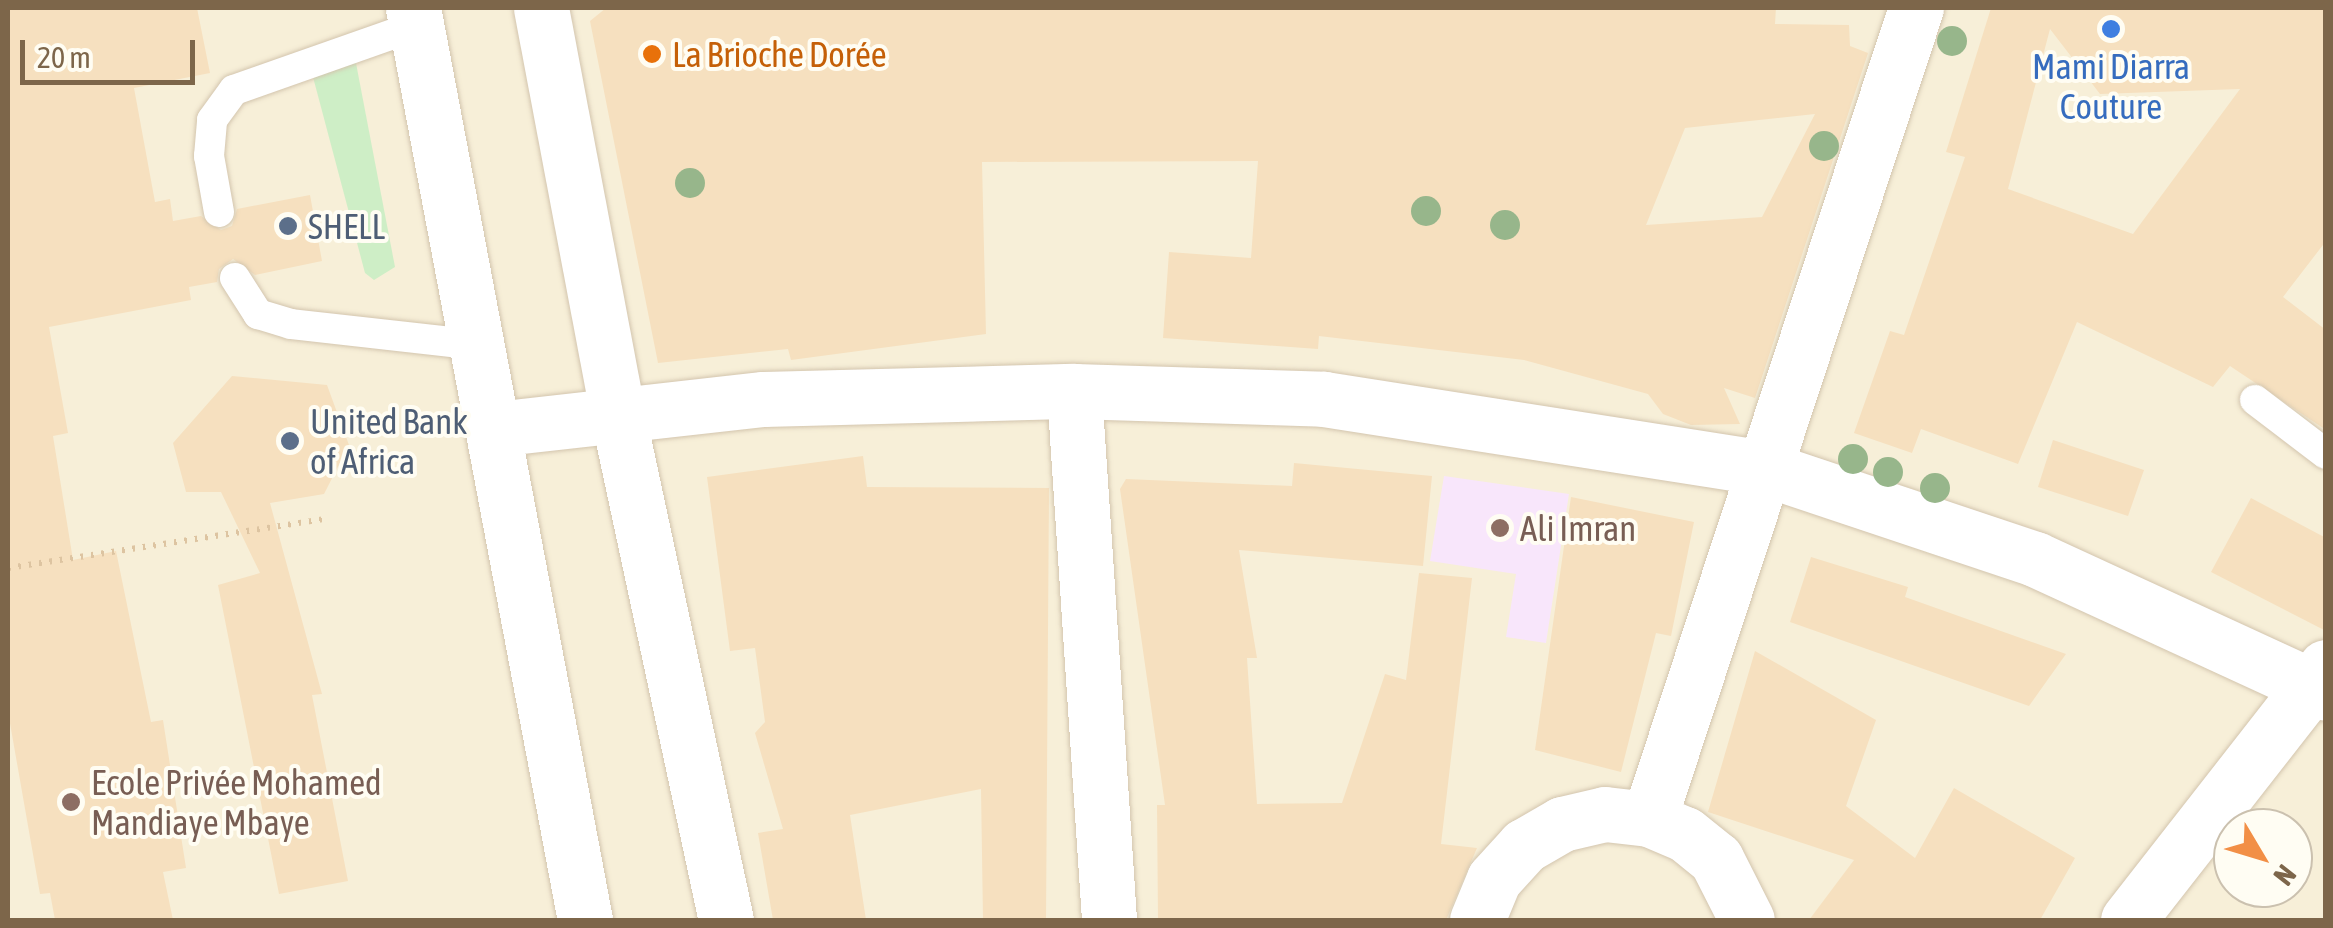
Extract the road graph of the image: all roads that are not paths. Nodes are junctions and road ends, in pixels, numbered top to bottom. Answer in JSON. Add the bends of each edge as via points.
{"nodes":[{"id":1,"x":541,"y":8,"type":"edge"},
{"id":2,"x":1916,"y":8,"type":"edge"},
{"id":3,"x":414,"y":17,"type":"edge"},
{"id":4,"x":219,"y":212,"type":"dead end"},
{"id":5,"x":235,"y":278,"type":"dead end"},
{"id":6,"x":479,"y":346,"type":"junction"},
{"id":7,"x":1074,"y":391,"type":"junction"},
{"id":8,"x":2255,"y":400,"type":"dead end"},
{"id":9,"x":618,"y":416,"type":"junction"},
{"id":10,"x":495,"y":429,"type":"junction"},
{"id":11,"x":2326,"y":454,"type":"edge"},
{"id":12,"x":1764,"y":468,"type":"junction"},
{"id":13,"x":2321,"y":681,"type":"edge"},
{"id":14,"x":1649,"y":818,"type":"junction"},
{"id":15,"x":584,"y":920,"type":"edge"},
{"id":16,"x":726,"y":920,"type":"edge"},
{"id":17,"x":1109,"y":920,"type":"edge"},
{"id":18,"x":1477,"y":920,"type":"edge"},
{"id":19,"x":1748,"y":920,"type":"edge"},
{"id":20,"x":2128,"y":920,"type":"edge"}],
"edges":[{"from":1,"to":9,"type":"street"},
{"from":2,"to":12,"type":"street"},
{"from":3,"to":4,"type":"lane","via":[[234,90],[212,120],[209,156]]},
{"from":3,"to":6,"type":"street"},
{"from":5,"to":6,"type":"lane","via":[[258,314],[291,324]]},
{"from":6,"to":10,"type":"street"},
{"from":7,"to":9,"type":"street","via":[[763,399]]},
{"from":7,"to":12,"type":"street","via":[[1324,399]]},
{"from":7,"to":17,"type":"street"},
{"from":8,"to":11,"type":"lane"},
{"from":9,"to":10,"type":"street"},
{"from":9,"to":16,"type":"street"},
{"from":10,"to":15,"type":"street"},
{"from":12,"to":13,"type":"street","via":[[2035,559]]},
{"from":12,"to":14,"type":"street"},
{"from":13,"to":20,"type":"street"},
{"from":14,"to":18,"type":"street","via":[[1562,824],[1524,846],[1494,879]]},
{"from":14,"to":19,"type":"street","via":[[1685,834],[1716,859]]}]}
